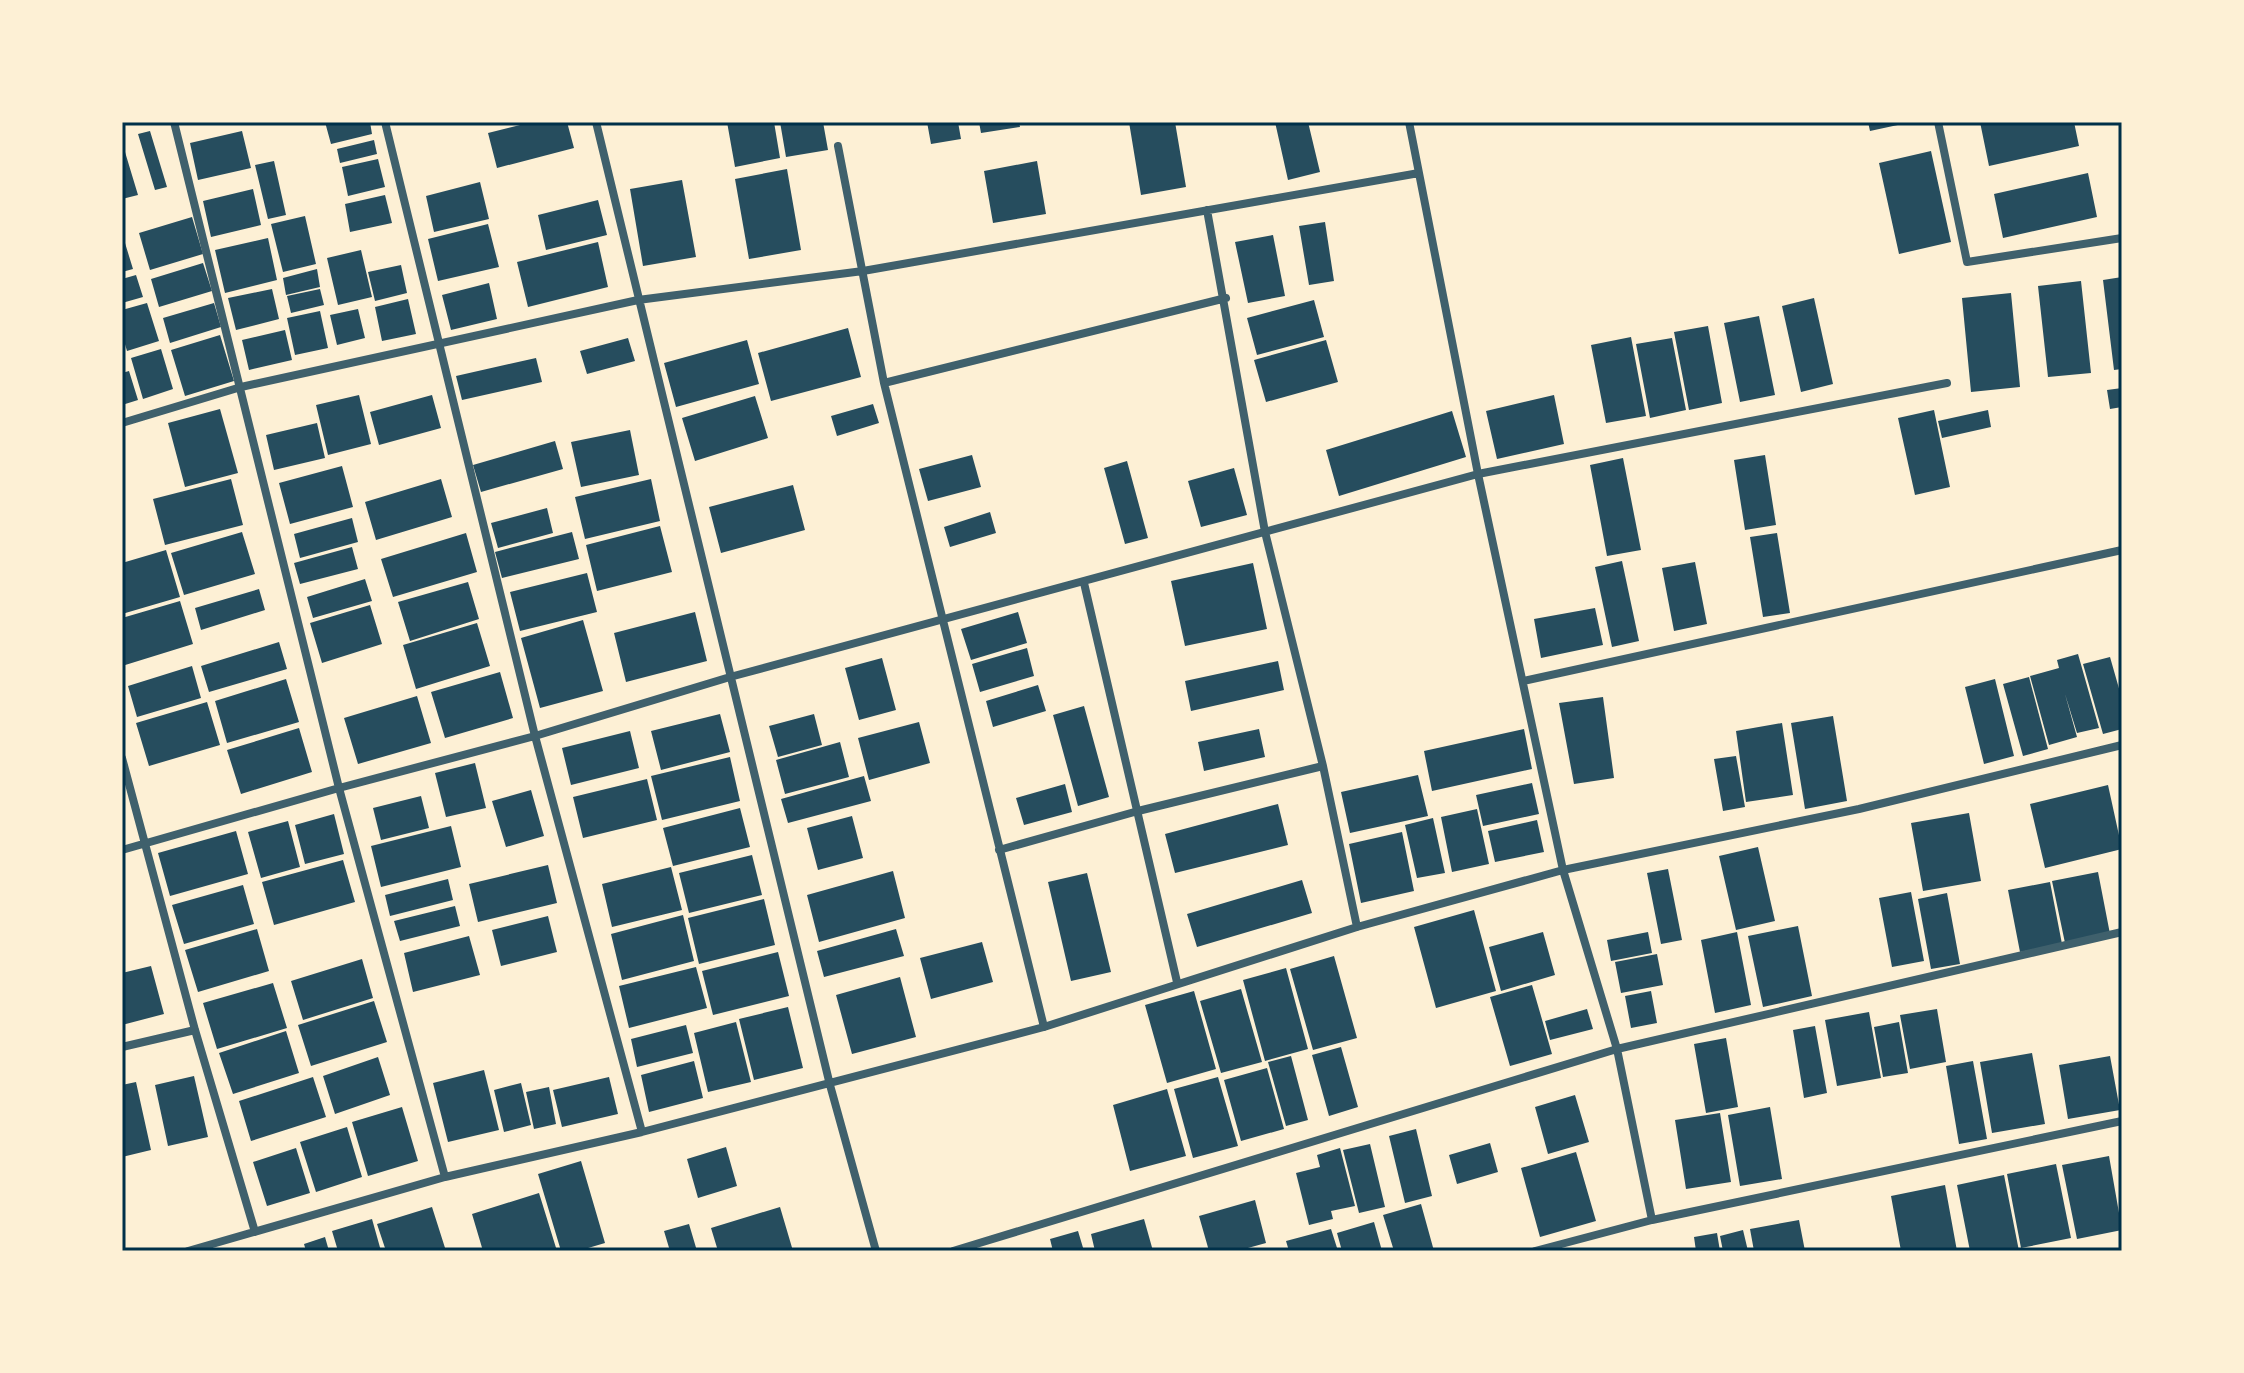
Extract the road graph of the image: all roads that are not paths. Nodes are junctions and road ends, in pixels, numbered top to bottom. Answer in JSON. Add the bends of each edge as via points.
{"nodes":[{"id":1,"x":174,"y":122,"type":"edge"},
{"id":2,"x":385,"y":122,"type":"edge"},
{"id":3,"x":596,"y":122,"type":"edge"},
{"id":4,"x":1409,"y":122,"type":"edge"},
{"id":5,"x":1938,"y":122,"type":"edge"},
{"id":6,"x":838,"y":146,"type":"dead end"},
{"id":7,"x":1419,"y":173,"type":"junction"},
{"id":8,"x":1207,"y":210,"type":"junction"},
{"id":9,"x":2122,"y":238,"type":"edge"},
{"id":10,"x":863,"y":271,"type":"junction"},
{"id":11,"x":1226,"y":298,"type":"junction"},
{"id":12,"x":638,"y":300,"type":"junction"},
{"id":13,"x":439,"y":342,"type":"junction"},
{"id":14,"x":884,"y":383,"type":"junction"},
{"id":15,"x":1947,"y":383,"type":"dead end"},
{"id":16,"x":241,"y":387,"type":"junction"},
{"id":17,"x":122,"y":423,"type":"edge"},
{"id":18,"x":1478,"y":474,"type":"junction"},
{"id":19,"x":1265,"y":532,"type":"junction"},
{"id":20,"x":2122,"y":550,"type":"edge"},
{"id":21,"x":1084,"y":583,"type":"junction"},
{"id":22,"x":942,"y":620,"type":"junction"},
{"id":23,"x":730,"y":677,"type":"junction"},
{"id":24,"x":1523,"y":681,"type":"junction"},
{"id":25,"x":535,"y":736,"type":"junction"},
{"id":26,"x":2122,"y":745,"type":"edge"},
{"id":27,"x":122,"y":758,"type":"edge"},
{"id":28,"x":1323,"y":766,"type":"junction"},
{"id":29,"x":339,"y":788,"type":"junction"},
{"id":30,"x":1138,"y":811,"type":"junction"},
{"id":31,"x":144,"y":845,"type":"junction"},
{"id":32,"x":122,"y":850,"type":"edge"},
{"id":33,"x":999,"y":850,"type":"junction"},
{"id":34,"x":1563,"y":870,"type":"junction"},
{"id":35,"x":1357,"y":927,"type":"junction"},
{"id":36,"x":2122,"y":932,"type":"edge"},
{"id":37,"x":1177,"y":982,"type":"junction"},
{"id":38,"x":1044,"y":1027,"type":"junction"},
{"id":39,"x":195,"y":1030,"type":"junction"},
{"id":40,"x":122,"y":1047,"type":"edge"},
{"id":41,"x":1617,"y":1049,"type":"junction"},
{"id":42,"x":830,"y":1085,"type":"junction"},
{"id":43,"x":2122,"y":1121,"type":"edge"},
{"id":44,"x":642,"y":1132,"type":"junction"},
{"id":45,"x":445,"y":1177,"type":"junction"},
{"id":46,"x":1652,"y":1220,"type":"junction"},
{"id":47,"x":255,"y":1232,"type":"junction"},
{"id":48,"x":188,"y":1251,"type":"edge"},
{"id":49,"x":876,"y":1251,"type":"edge"},
{"id":50,"x":953,"y":1251,"type":"edge"},
{"id":51,"x":1535,"y":1251,"type":"edge"}],
"edges":[{"from":1,"to":16,"type":"street"},
{"from":2,"to":13,"type":"street"},
{"from":3,"to":12,"type":"street"},
{"from":4,"to":7,"type":"street"},
{"from":5,"to":9,"type":"street","via":[[1967,262]]},
{"from":6,"to":10,"type":"street"},
{"from":7,"to":8,"type":"street"},
{"from":7,"to":18,"type":"street"},
{"from":8,"to":10,"type":"street"},
{"from":8,"to":11,"type":"street"},
{"from":10,"to":12,"type":"street"},
{"from":10,"to":14,"type":"street"},
{"from":11,"to":14,"type":"street"},
{"from":11,"to":19,"type":"street"},
{"from":12,"to":13,"type":"street"},
{"from":12,"to":23,"type":"street"},
{"from":13,"to":16,"type":"street"},
{"from":13,"to":25,"type":"street"},
{"from":14,"to":22,"type":"street"},
{"from":15,"to":18,"type":"street"},
{"from":16,"to":17,"type":"street"},
{"from":16,"to":29,"type":"street"},
{"from":18,"to":19,"type":"street"},
{"from":18,"to":24,"type":"street"},
{"from":19,"to":21,"type":"street"},
{"from":19,"to":28,"type":"street"},
{"from":20,"to":24,"type":"street"},
{"from":21,"to":22,"type":"street"},
{"from":21,"to":30,"type":"street"},
{"from":22,"to":23,"type":"street"},
{"from":22,"to":33,"type":"street"},
{"from":23,"to":25,"type":"street"},
{"from":23,"to":42,"type":"street"},
{"from":24,"to":34,"type":"street"},
{"from":25,"to":29,"type":"street"},
{"from":25,"to":44,"type":"street"},
{"from":26,"to":34,"type":"street","via":[[1859,809]]},
{"from":27,"to":31,"type":"street"},
{"from":28,"to":30,"type":"street"},
{"from":28,"to":35,"type":"street"},
{"from":29,"to":31,"type":"street"},
{"from":29,"to":45,"type":"street"},
{"from":30,"to":33,"type":"street"},
{"from":30,"to":37,"type":"street"},
{"from":31,"to":32,"type":"street"},
{"from":31,"to":39,"type":"street"},
{"from":33,"to":38,"type":"street"},
{"from":34,"to":35,"type":"street"},
{"from":34,"to":41,"type":"street"},
{"from":35,"to":37,"type":"street"},
{"from":36,"to":41,"type":"street"},
{"from":37,"to":38,"type":"street"},
{"from":38,"to":42,"type":"street"},
{"from":39,"to":40,"type":"street"},
{"from":39,"to":47,"type":"street"},
{"from":41,"to":46,"type":"street"},
{"from":41,"to":50,"type":"street"},
{"from":42,"to":44,"type":"street"},
{"from":42,"to":49,"type":"street"},
{"from":43,"to":46,"type":"street"},
{"from":44,"to":45,"type":"street"},
{"from":45,"to":47,"type":"street"},
{"from":46,"to":51,"type":"street"},
{"from":47,"to":48,"type":"street"}]}
